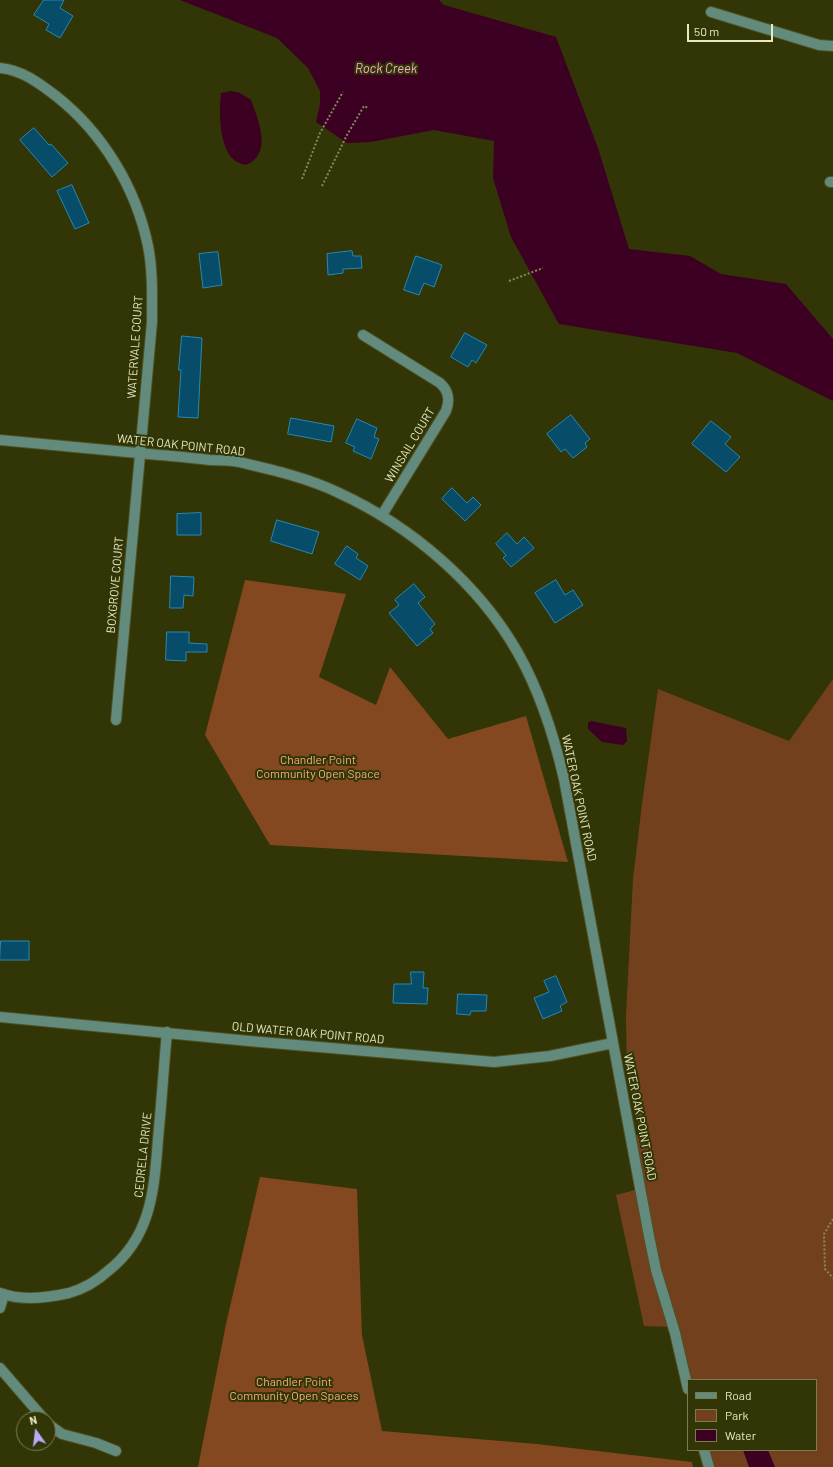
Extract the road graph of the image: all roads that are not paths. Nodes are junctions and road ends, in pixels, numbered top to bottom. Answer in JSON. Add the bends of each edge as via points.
{"nodes":[{"id":1,"x":711,"y":12,"type":"dead end"},
{"id":2,"x":833,"y":46,"type":"edge"},
{"id":3,"x":0,"y":68,"type":"edge"},
{"id":4,"x":363,"y":335,"type":"dead end"},
{"id":5,"x":0,"y":440,"type":"edge"},
{"id":6,"x":140,"y":453,"type":"junction"},
{"id":7,"x":382,"y":515,"type":"junction"},
{"id":8,"x":116,"y":720,"type":"dead end"},
{"id":9,"x":0,"y":1017,"type":"edge"},
{"id":10,"x":167,"y":1032,"type":"junction"},
{"id":11,"x":613,"y":1043,"type":"junction"},
{"id":12,"x":2,"y":1293,"type":"edge"},
{"id":13,"x":0,"y":1308,"type":"edge"},
{"id":14,"x":0,"y":1368,"type":"edge"},
{"id":15,"x":687,"y":1385,"type":"edge"},
{"id":16,"x":37,"y":1411,"type":"edge"},
{"id":17,"x":56,"y":1431,"type":"edge"},
{"id":18,"x":116,"y":1451,"type":"dead end"},
{"id":19,"x":704,"y":1451,"type":"edge"},
{"id":20,"x":709,"y":1467,"type":"edge"}],
"edges":[{"from":1,"to":2,"type":"street","via":[[819,45]]},
{"from":3,"to":6,"type":"street","name":"WATERVALE COURT","via":[[26,74],[64,103],[91,129],[108,151],[126,183],[144,228],[151,268],[152,322]]},
{"from":4,"to":7,"type":"street","name":"WINSAIL COURT","via":[[440,383],[446,388],[449,396],[446,411]]},
{"from":5,"to":6,"type":"street","name":"WATER OAK POINT ROAD"},
{"from":6,"to":7,"type":"street","name":"WATER OAK POINT ROAD","via":[[237,462],[292,475],[339,493]]},
{"from":6,"to":8,"type":"street","name":"BOXGROVE COURT"},
{"from":7,"to":11,"type":"street","name":"WATER OAK POINT ROAD","via":[[448,566],[482,603],[518,654],[542,703],[564,779]]},
{"from":9,"to":10,"type":"street","name":"OLD WATER OAK POINT ROAD"},
{"from":10,"to":11,"type":"street","name":"OLD WATER OAK POINT ROAD","via":[[494,1062],[550,1056]]},
{"from":10,"to":12,"type":"street","name":"CEDRELA DRIVE","via":[[154,1185],[146,1221],[138,1238],[115,1266],[87,1286],[73,1292],[40,1298]]},
{"from":11,"to":15,"type":"street","name":"WATER OAK POINT ROAD","via":[[656,1270]]},
{"from":12,"to":13,"type":"street"},
{"from":14,"to":16,"type":"street"},
{"from":17,"to":18,"type":"street"},
{"from":19,"to":20,"type":"street"}]}
